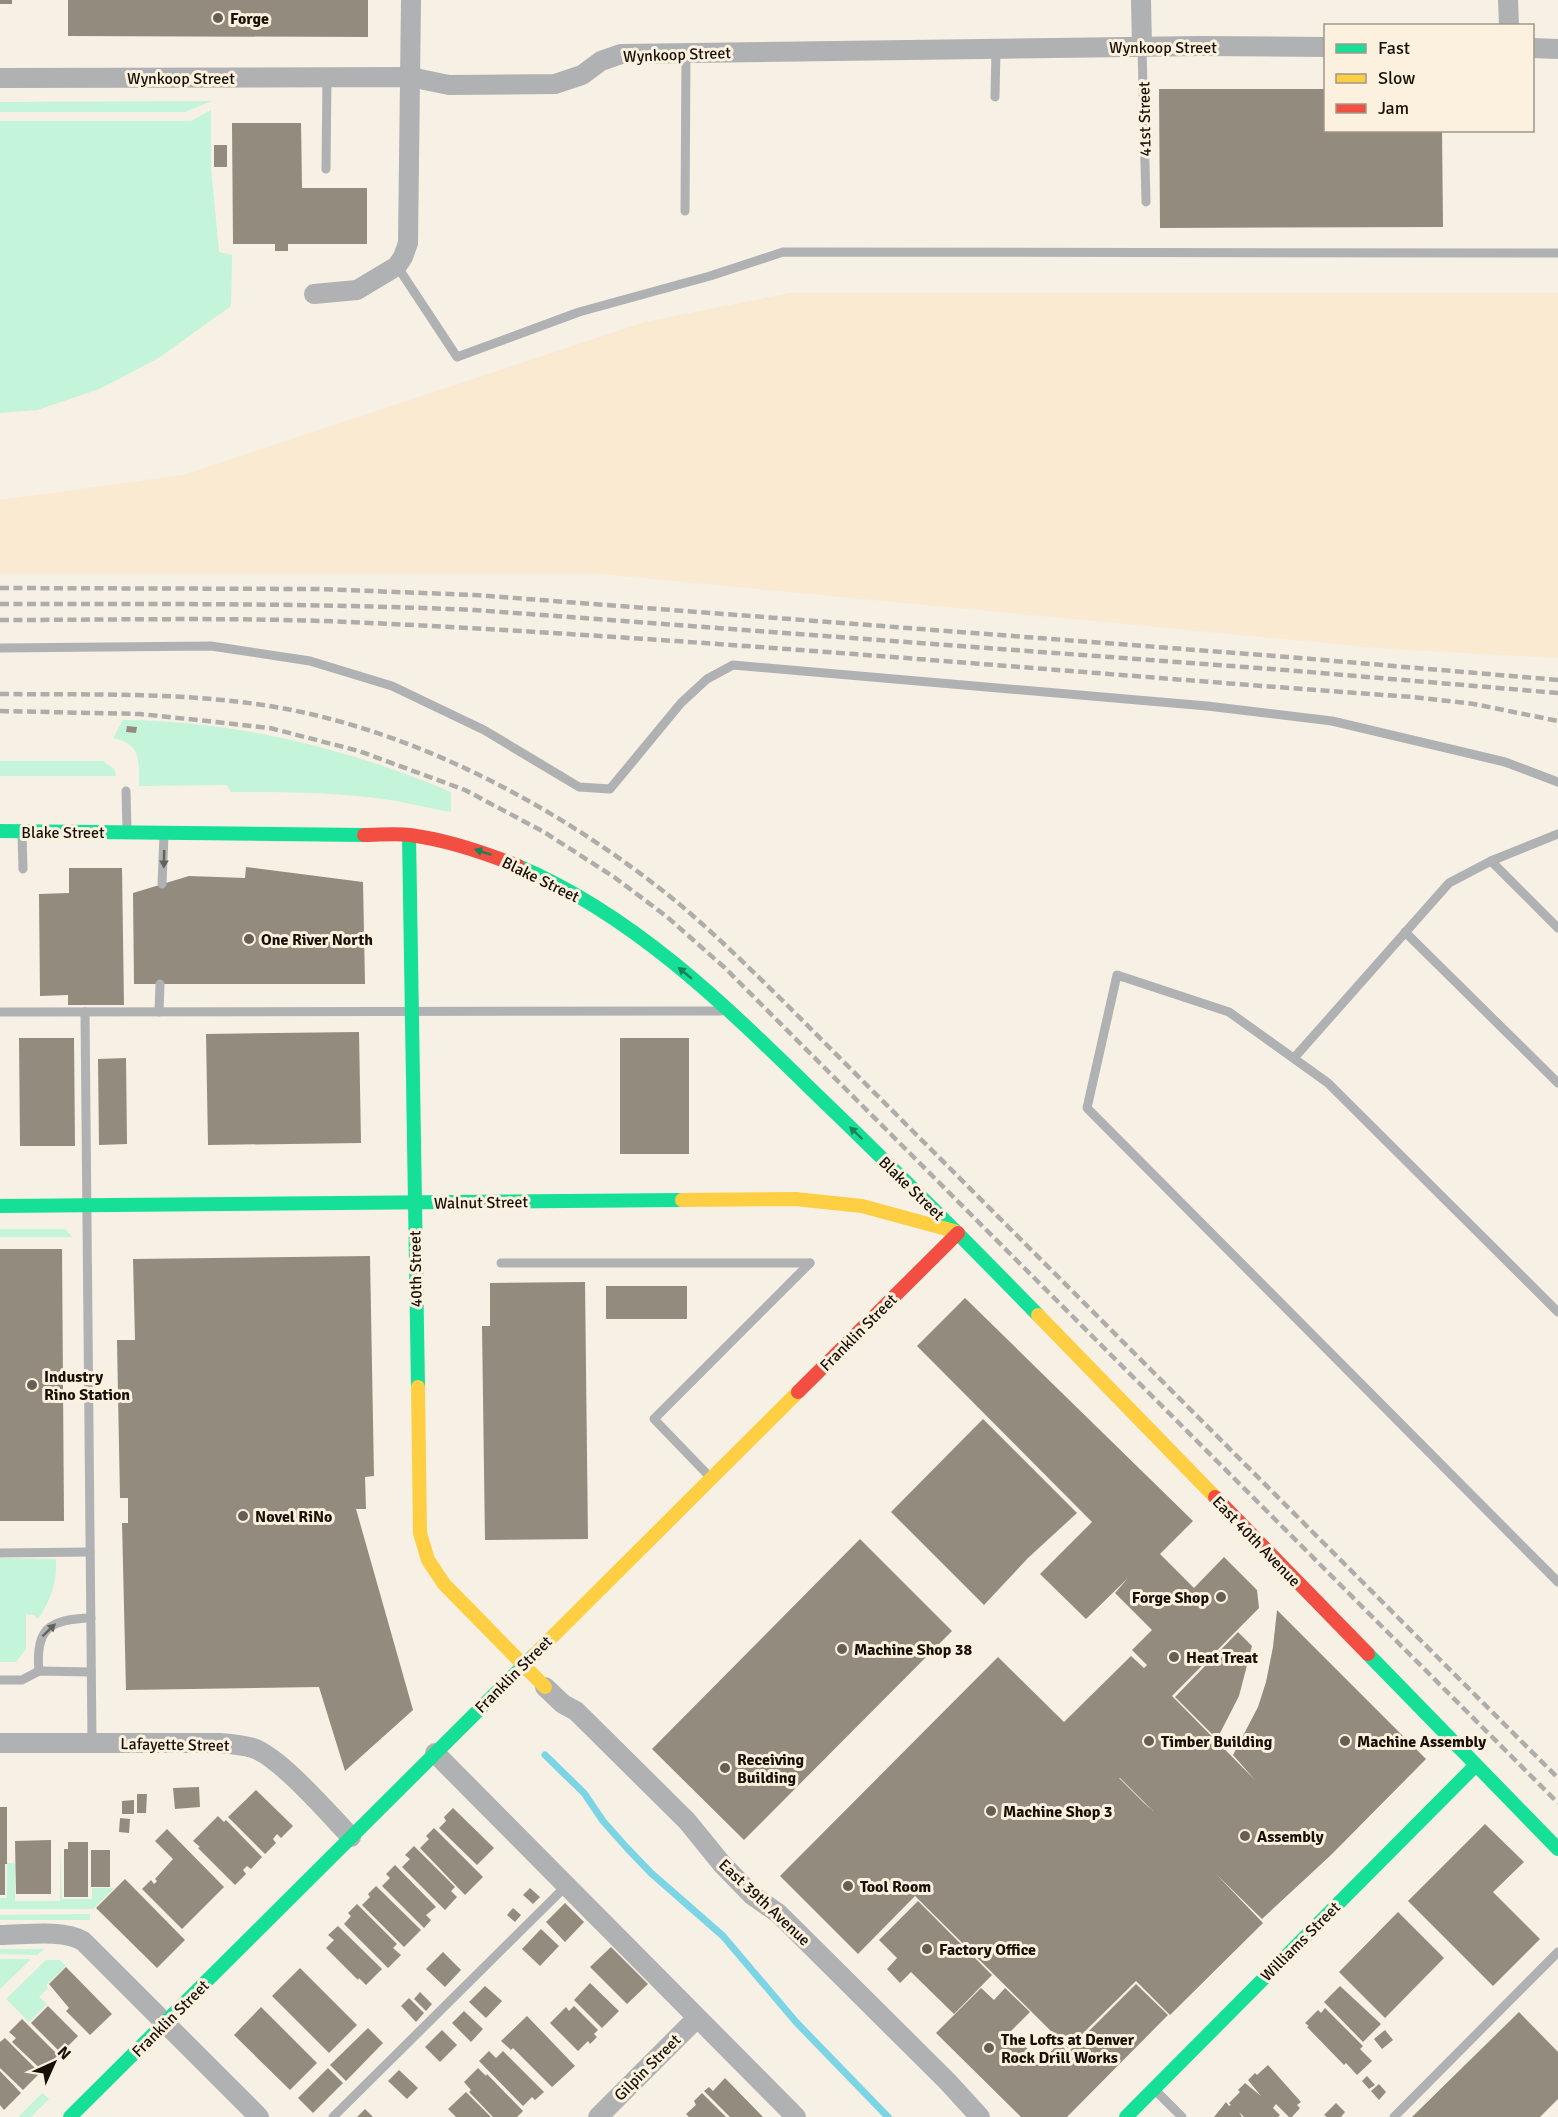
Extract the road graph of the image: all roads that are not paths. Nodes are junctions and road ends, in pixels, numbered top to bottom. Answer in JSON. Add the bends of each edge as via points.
{"nodes":[{"id":1,"x":411,"y":0,"type":"edge"},
{"id":2,"x":1141,"y":0,"type":"edge"},
{"id":3,"x":1508,"y":0,"type":"edge"},
{"id":4,"x":1509,"y":24,"type":"edge"},
{"id":5,"x":1142,"y":47,"type":"junction"},
{"id":6,"x":1324,"y":47,"type":"edge"},
{"id":7,"x":1534,"y":48,"type":"edge"},
{"id":8,"x":996,"y":49,"type":"junction"},
{"id":9,"x":1558,"y":49,"type":"edge"},
{"id":10,"x":686,"y":52,"type":"junction"},
{"id":11,"x":327,"y":77,"type":"junction"},
{"id":12,"x":410,"y":77,"type":"junction"},
{"id":13,"x":0,"y":78,"type":"edge"},
{"id":14,"x":995,"y":98,"type":"dead end"},
{"id":15,"x":326,"y":169,"type":"dead end"},
{"id":16,"x":1146,"y":202,"type":"dead end"},
{"id":17,"x":685,"y":211,"type":"dead end"},
{"id":18,"x":1558,"y":253,"type":"edge"},
{"id":19,"x":397,"y":266,"type":"junction"},
{"id":20,"x":314,"y":294,"type":"dead end"},
{"id":21,"x":0,"y":648,"type":"edge"},
{"id":22,"x":1558,"y":782,"type":"edge"},
{"id":23,"x":126,"y":791,"type":"dead end"},
{"id":24,"x":0,"y":831,"type":"edge"},
{"id":25,"x":22,"y":831,"type":"junction"},
{"id":26,"x":127,"y":832,"type":"junction"},
{"id":27,"x":164,"y":833,"type":"junction"},
{"id":28,"x":1558,"y":834,"type":"edge"},
{"id":29,"x":410,"y":835,"type":"junction"},
{"id":30,"x":1491,"y":861,"type":"junction"},
{"id":31,"x":23,"y":869,"type":"dead end"},
{"id":32,"x":162,"y":884,"type":"dead end"},
{"id":33,"x":1558,"y":928,"type":"edge"},
{"id":34,"x":1405,"y":932,"type":"junction"},
{"id":35,"x":160,"y":984,"type":"dead end"},
{"id":36,"x":412,"y":1011,"type":"junction"},
{"id":37,"x":730,"y":1011,"type":"junction"},
{"id":38,"x":0,"y":1012,"type":"edge"},
{"id":39,"x":85,"y":1012,"type":"junction"},
{"id":40,"x":159,"y":1012,"type":"junction"},
{"id":41,"x":1294,"y":1058,"type":"junction"},
{"id":42,"x":1558,"y":1083,"type":"edge"},
{"id":43,"x":414,"y":1203,"type":"junction"},
{"id":44,"x":86,"y":1205,"type":"junction"},
{"id":45,"x":0,"y":1206,"type":"edge"},
{"id":46,"x":958,"y":1233,"type":"junction"},
{"id":47,"x":501,"y":1263,"type":"dead end"},
{"id":48,"x":1558,"y":1312,"type":"edge"},
{"id":49,"x":711,"y":1478,"type":"junction"},
{"id":50,"x":90,"y":1551,"type":"junction"},
{"id":51,"x":0,"y":1553,"type":"edge"},
{"id":52,"x":1558,"y":1582,"type":"edge"},
{"id":53,"x":91,"y":1618,"type":"junction"},
{"id":54,"x":523,"y":1664,"type":"junction"},
{"id":55,"x":39,"y":1671,"type":"junction"},
{"id":56,"x":91,"y":1672,"type":"junction"},
{"id":57,"x":0,"y":1680,"type":"edge"},
{"id":58,"x":545,"y":1686,"type":"joint"},
{"id":59,"x":0,"y":1743,"type":"edge"},
{"id":60,"x":92,"y":1743,"type":"junction"},
{"id":61,"x":435,"y":1753,"type":"junction"},
{"id":62,"x":1475,"y":1766,"type":"junction"},
{"id":63,"x":351,"y":1837,"type":"junction"},
{"id":64,"x":1558,"y":1849,"type":"edge"},
{"id":65,"x":567,"y":1885,"type":"junction"},
{"id":66,"x":0,"y":1935,"type":"edge"},
{"id":67,"x":1558,"y":1952,"type":"edge"},
{"id":68,"x":697,"y":2018,"type":"junction"},
{"id":69,"x":165,"y":2022,"type":"junction"},
{"id":70,"x":1154,"y":2088,"type":"junction"},
{"id":71,"x":70,"y":2117,"type":"edge"},
{"id":72,"x":259,"y":2117,"type":"edge"},
{"id":73,"x":333,"y":2117,"type":"edge"},
{"id":74,"x":598,"y":2117,"type":"edge"},
{"id":75,"x":796,"y":2117,"type":"edge"},
{"id":76,"x":980,"y":2117,"type":"edge"},
{"id":77,"x":1126,"y":2117,"type":"edge"},
{"id":78,"x":1182,"y":2117,"type":"edge"},
{"id":79,"x":1394,"y":2117,"type":"edge"}],
"edges":[{"from":1,"to":12,"type":"street"},
{"from":2,"to":5,"type":"street","name":"41st Street"},
{"from":3,"to":4,"type":"street"},
{"from":5,"to":6,"type":"street","name":"Wynkoop Street"},
{"from":5,"to":8,"type":"street","name":"Wynkoop Street"},
{"from":5,"to":16,"type":"lane","name":"41st Street"},
{"from":7,"to":9,"type":"street"},
{"from":8,"to":10,"type":"street","name":"Wynkoop Street"},
{"from":8,"to":14,"type":"lane"},
{"from":10,"to":12,"type":"street","name":"Wynkoop Street","via":[[621,54],[555,84],[449,85]]},
{"from":10,"to":17,"type":"lane"},
{"from":11,"to":12,"type":"street","name":"Wynkoop Street"},
{"from":11,"to":13,"type":"street","name":"Wynkoop Street"},
{"from":11,"to":15,"type":"lane"},
{"from":12,"to":19,"type":"street","via":[[408,243]]},
{"from":18,"to":19,"type":"lane","via":[[783,252],[579,312],[457,357]]},
{"from":19,"to":20,"type":"street","via":[[357,291]]},
{"from":21,"to":22,"type":"lane","via":[[211,646],[310,661],[392,686],[484,730],[579,787],[610,789],[681,703],[707,679],[733,665],[1207,706],[1332,721],[1505,762]]},
{"from":23,"to":26,"type":"lane"},
{"from":24,"to":25,"type":"street","name":"Blake Street"},
{"from":25,"to":26,"type":"street","name":"Blake Street"},
{"from":25,"to":31,"type":"lane"},
{"from":26,"to":27,"type":"street","name":"Blake Street"},
{"from":27,"to":29,"type":"street","name":"Blake Street"},
{"from":27,"to":32,"type":"lane","one_way":true},
{"from":28,"to":30,"type":"lane"},
{"from":29,"to":36,"type":"street","name":"40th Street"},
{"from":37,"to":29,"type":"street","name":"Blake Street","one_way":true,"via":[[629,929],[568,890],[485,853]]},
{"from":30,"to":33,"type":"lane"},
{"from":30,"to":34,"type":"lane","via":[[1449,883]]},
{"from":34,"to":41,"type":"lane"},
{"from":34,"to":42,"type":"lane"},
{"from":35,"to":40,"type":"lane"},
{"from":36,"to":37,"type":"lane"},
{"from":36,"to":40,"type":"lane"},
{"from":36,"to":43,"type":"street","name":"40th Street"},
{"from":46,"to":37,"type":"street","name":"Blake Street","one_way":true},
{"from":38,"to":39,"type":"lane"},
{"from":39,"to":40,"type":"lane"},
{"from":39,"to":44,"type":"lane"},
{"from":41,"to":48,"type":"lane","via":[[1328,1083]]},
{"from":41,"to":52,"type":"lane","via":[[1229,1012],[1117,975],[1087,1107]]},
{"from":43,"to":44,"type":"street","name":"Walnut Street"},
{"from":43,"to":46,"type":"street","name":"Walnut Street","via":[[795,1199],[862,1206]]},
{"from":43,"to":54,"type":"street","name":"40th Street","via":[[420,1533],[428,1560],[444,1584]]},
{"from":44,"to":45,"type":"street","name":"Walnut Street"},
{"from":44,"to":50,"type":"lane"},
{"from":46,"to":49,"type":"street","name":"Franklin Street"},
{"from":46,"to":62,"type":"street","name":"East 40th Avenue"},
{"from":47,"to":49,"type":"lane","via":[[810,1263],[654,1419]]},
{"from":49,"to":54,"type":"street","name":"Franklin Street"},
{"from":50,"to":51,"type":"lane"},
{"from":50,"to":53,"type":"lane"},
{"from":55,"to":53,"type":"lane","one_way":true,"via":[[37,1650],[43,1633],[56,1623]]},
{"from":53,"to":56,"type":"lane"},
{"from":54,"to":58,"type":"street","name":"East 39th Avenue"},
{"from":54,"to":61,"type":"street","name":"Franklin Street"},
{"from":55,"to":56,"type":"lane"},
{"from":55,"to":57,"type":"lane","via":[[22,1680]]},
{"from":56,"to":60,"type":"lane"},
{"from":58,"to":76,"type":"street","name":"East 39th Avenue","via":[[562,1704],[576,1711],[687,1821],[722,1864],[779,1914]]},
{"from":59,"to":60,"type":"street","name":"Lafayette Street"},
{"from":60,"to":63,"type":"street","name":"Lafayette Street","via":[[220,1743],[255,1749],[282,1767]]},
{"from":61,"to":63,"type":"street","name":"Franklin Street"},
{"from":61,"to":65,"type":"street"},
{"from":62,"to":64,"type":"street","name":"East 40th Avenue"},
{"from":62,"to":70,"type":"street","name":"Williams Street"},
{"from":63,"to":69,"type":"street","name":"Franklin Street"},
{"from":65,"to":68,"type":"street"},
{"from":65,"to":73,"type":"lane"},
{"from":66,"to":69,"type":"street","via":[[76,1937]]},
{"from":67,"to":79,"type":"lane"},
{"from":68,"to":74,"type":"street","name":"Gilpin Street"},
{"from":68,"to":75,"type":"street"},
{"from":69,"to":71,"type":"street","name":"Franklin Street"},
{"from":69,"to":72,"type":"street"},
{"from":70,"to":77,"type":"street","name":"Williams Street"},
{"from":70,"to":78,"type":"lane"}]}
